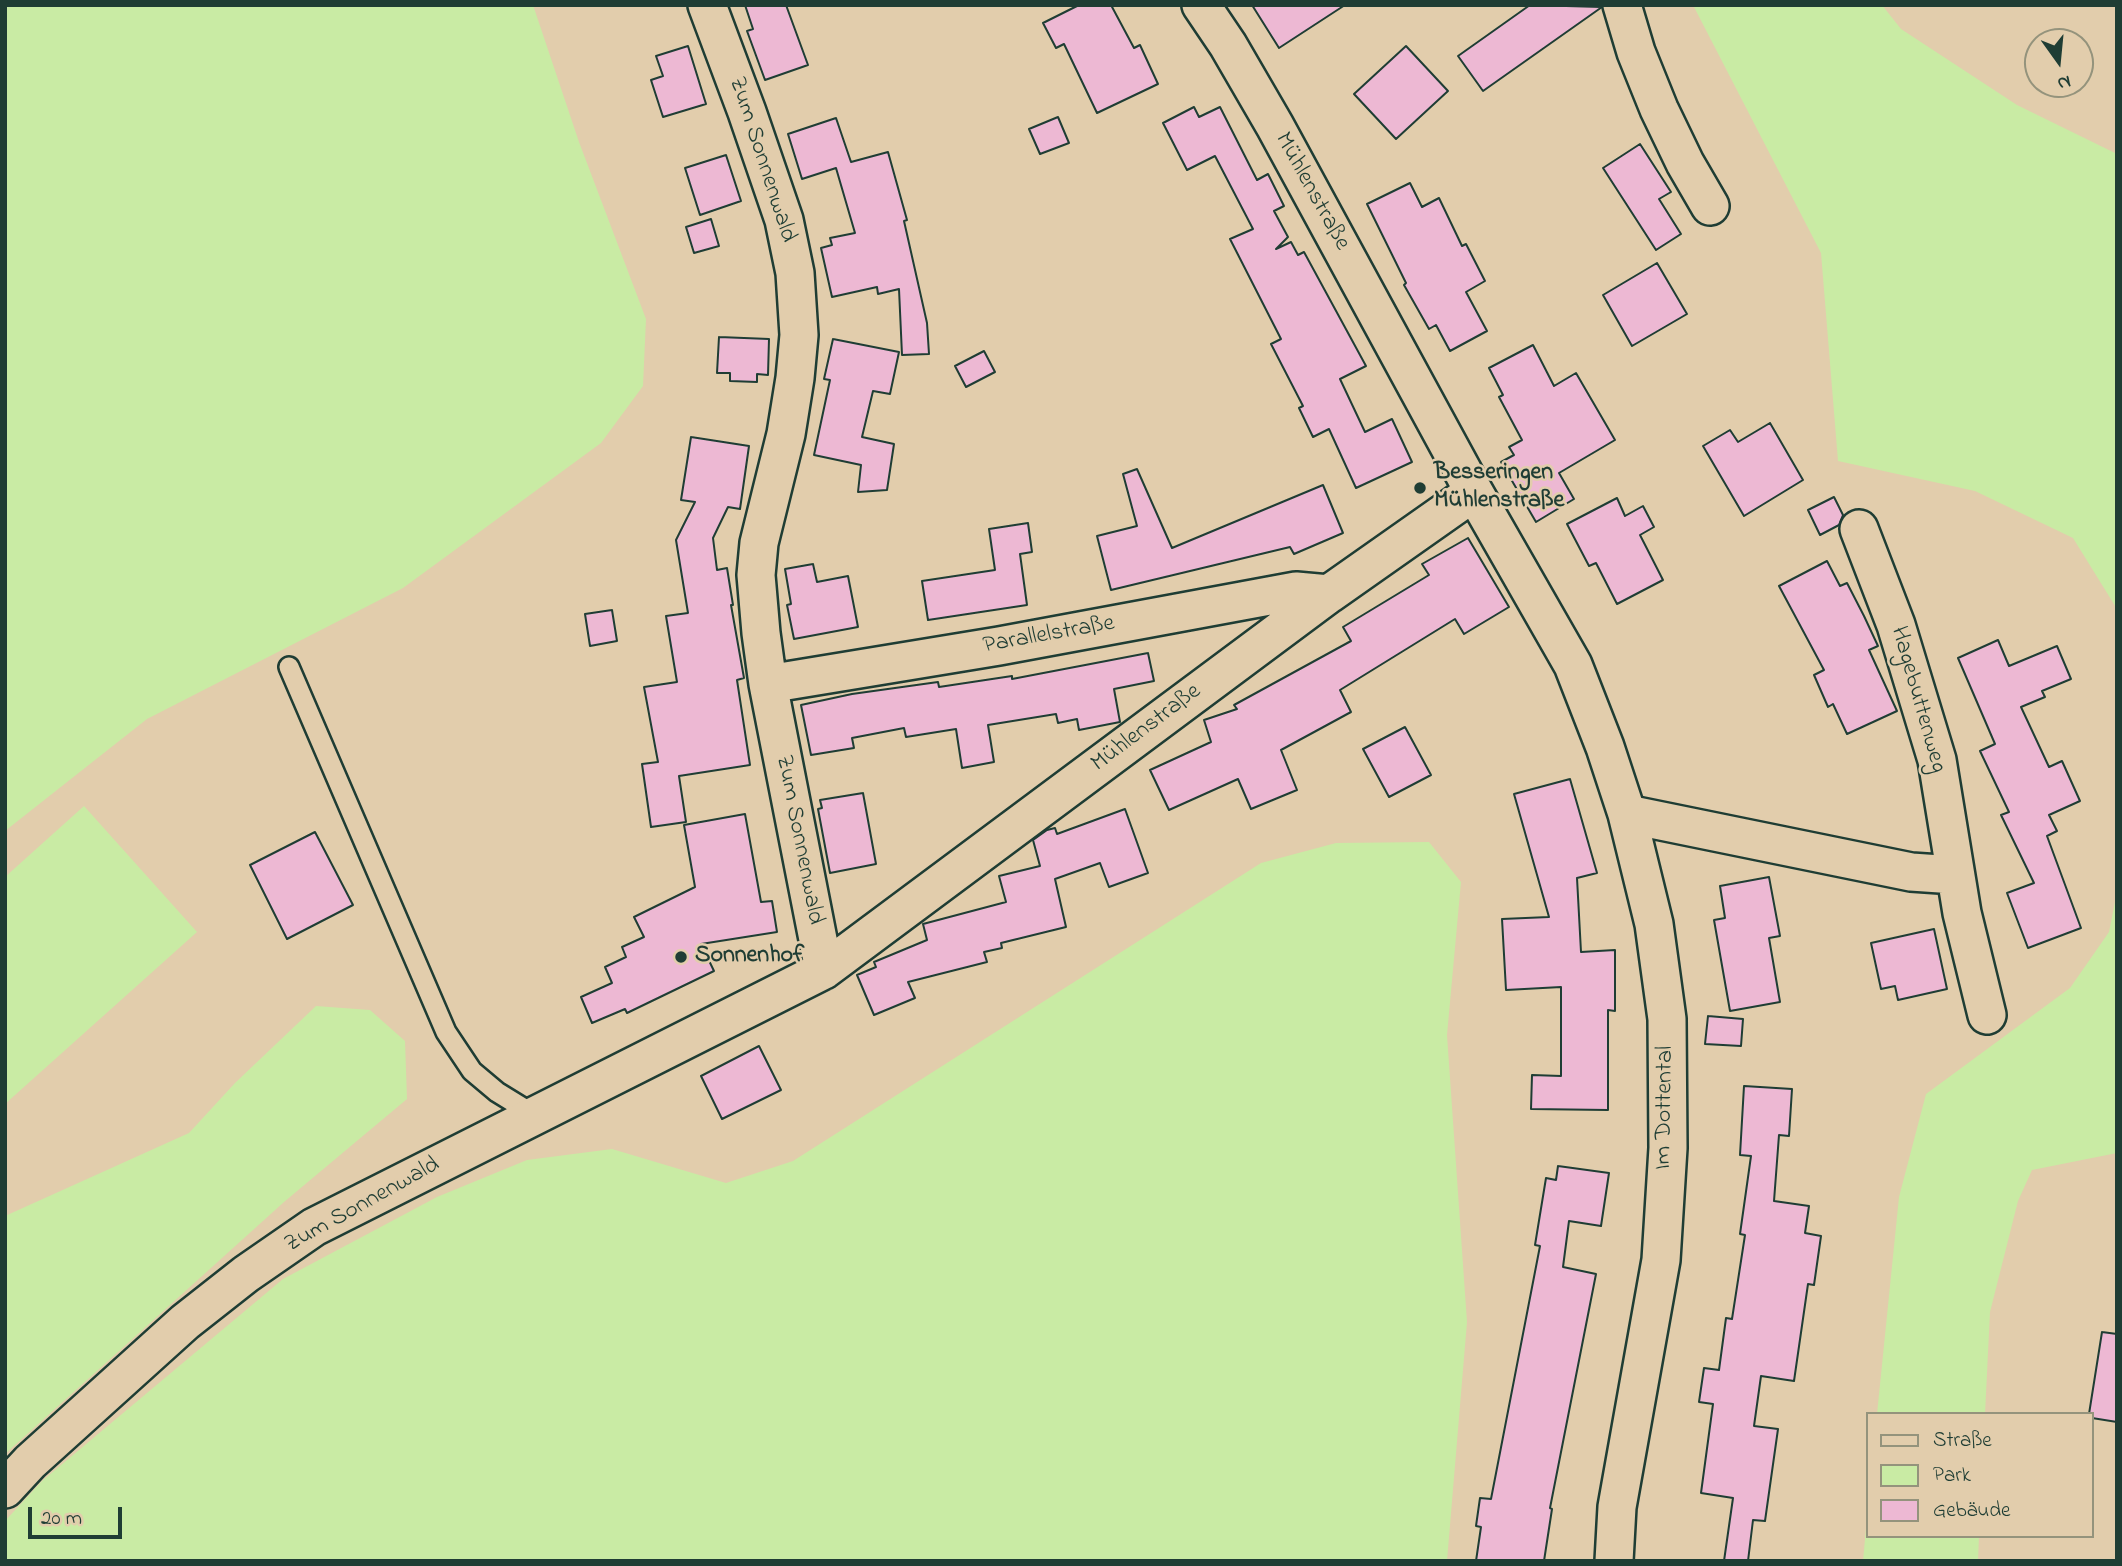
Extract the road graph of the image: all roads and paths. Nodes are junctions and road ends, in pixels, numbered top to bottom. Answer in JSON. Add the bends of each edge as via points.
{"nodes":[{"id":1,"x":707,"y":5,"type":"edge"},
{"id":2,"x":1201,"y":5,"type":"edge"},
{"id":3,"x":1622,"y":5,"type":"edge"},
{"id":4,"x":1710,"y":206,"type":"dead end"},
{"id":5,"x":1474,"y":492,"type":"junction"},
{"id":6,"x":1859,"y":529,"type":"dead end"},
{"id":7,"x":1329,"y":594,"type":"junction"},
{"id":8,"x":1573,"y":665,"type":"joint"},
{"id":9,"x":289,"y":667,"type":"dead end"},
{"id":10,"x":768,"y":684,"type":"junction"},
{"id":11,"x":1627,"y":814,"type":"junction"},
{"id":12,"x":1955,"y":876,"type":"junction"},
{"id":13,"x":824,"y":970,"type":"junction"},
{"id":14,"x":1987,"y":1015,"type":"dead end"},
{"id":15,"x":536,"y":1116,"type":"junction"},
{"id":16,"x":5,"y":1489,"type":"edge"},
{"id":17,"x":1614,"y":1561,"type":"edge"}],
"edges":[{"from":1,"to":10,"type":"street","name":"Zum Sonnenwald","via":[[784,220],[795,274],[799,335],[795,378],[756,575]]},
{"from":2,"to":5,"type":"street","name":"Mühlenstraße","via":[[1275,126]]},
{"from":3,"to":4,"type":"street","via":[[1659,109]]},
{"from":5,"to":7,"type":"street","name":"Mühlenstraße"},
{"from":5,"to":8,"type":"street","name":"Mühlenstraße"},
{"from":6,"to":12,"type":"street","name":"Hagebuttenweg","via":[[1896,625],[1937,760]]},
{"from":7,"to":10,"type":"street","name":"Parallelstraße","via":[[1296,591]]},
{"from":7,"to":13,"type":"street","name":"Mühlenstraße"},
{"from":8,"to":11,"type":"street","name":"Im Dottental"},
{"from":9,"to":15,"type":"lane","via":[[446,1032],[472,1071]]},
{"from":10,"to":13,"type":"street","name":"Zum Sonnenwald"},
{"from":11,"to":12,"type":"street","via":[[1911,872]]},
{"from":11,"to":17,"type":"street","name":"Im Dottental","via":[[1654,924],[1667,1019],[1668,1148],[1661,1259],[1617,1507]]},
{"from":12,"to":14,"type":"street","name":"Hagebuttenweg"},
{"from":13,"to":15,"type":"street","name":"Zum Sonnenwald"},
{"from":15,"to":16,"type":"street","name":"Zum Sonnenwald","via":[[314,1227],[268,1259],[185,1322]]}]}
